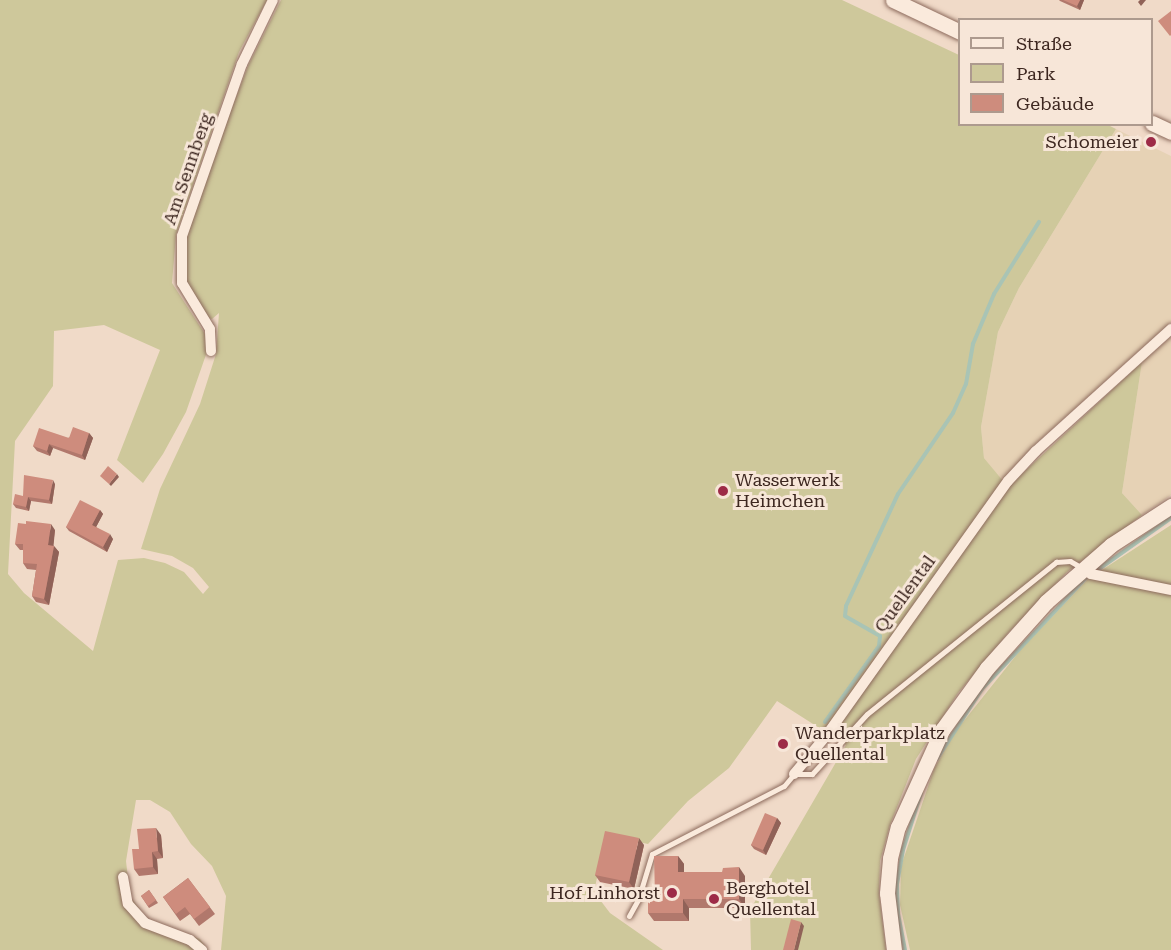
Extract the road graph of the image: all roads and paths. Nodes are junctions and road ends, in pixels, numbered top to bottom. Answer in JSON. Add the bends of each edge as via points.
{"nodes":[{"id":1,"x":273,"y":0,"type":"edge"},
{"id":2,"x":893,"y":0,"type":"edge"},
{"id":3,"x":958,"y":31,"type":"edge"},
{"id":4,"x":1153,"y":123,"type":"edge"},
{"id":5,"x":1171,"y":132,"type":"edge"},
{"id":6,"x":1171,"y":329,"type":"edge"},
{"id":7,"x":211,"y":351,"type":"dead end"},
{"id":8,"x":1171,"y":506,"type":"edge"},
{"id":9,"x":1083,"y":568,"type":"junction"},
{"id":10,"x":1171,"y":590,"type":"edge"},
{"id":11,"x":794,"y":774,"type":"junction"},
{"id":12,"x":123,"y":876,"type":"dead end"},
{"id":13,"x":629,"y":916,"type":"dead end"},
{"id":14,"x":202,"y":950,"type":"edge"},
{"id":15,"x":894,"y":950,"type":"edge"}],
"edges":[{"from":1,"to":7,"type":"street","name":"Am Sennberg","via":[[242,64],[182,236],[182,283],[210,329]]},
{"from":2,"to":3,"type":"main road"},
{"from":4,"to":5,"type":"main road"},
{"from":6,"to":11,"type":"street","name":"Quellental","via":[[1008,481],[826,736]]},
{"from":8,"to":9,"type":"main road"},
{"from":9,"to":10,"type":"street","via":[[1091,574]]},
{"from":9,"to":11,"type":"lane","via":[[1070,561],[1056,562],[867,714],[812,774]]},
{"from":9,"to":15,"type":"main road","via":[[1046,602],[987,668],[942,730],[924,764],[898,827],[890,858],[886,893]]},
{"from":11,"to":13,"type":"lane","name":"Quellental","via":[[784,786],[652,854],[639,900]]},
{"from":12,"to":14,"type":"street","via":[[128,904],[145,922],[190,940]]}]}
